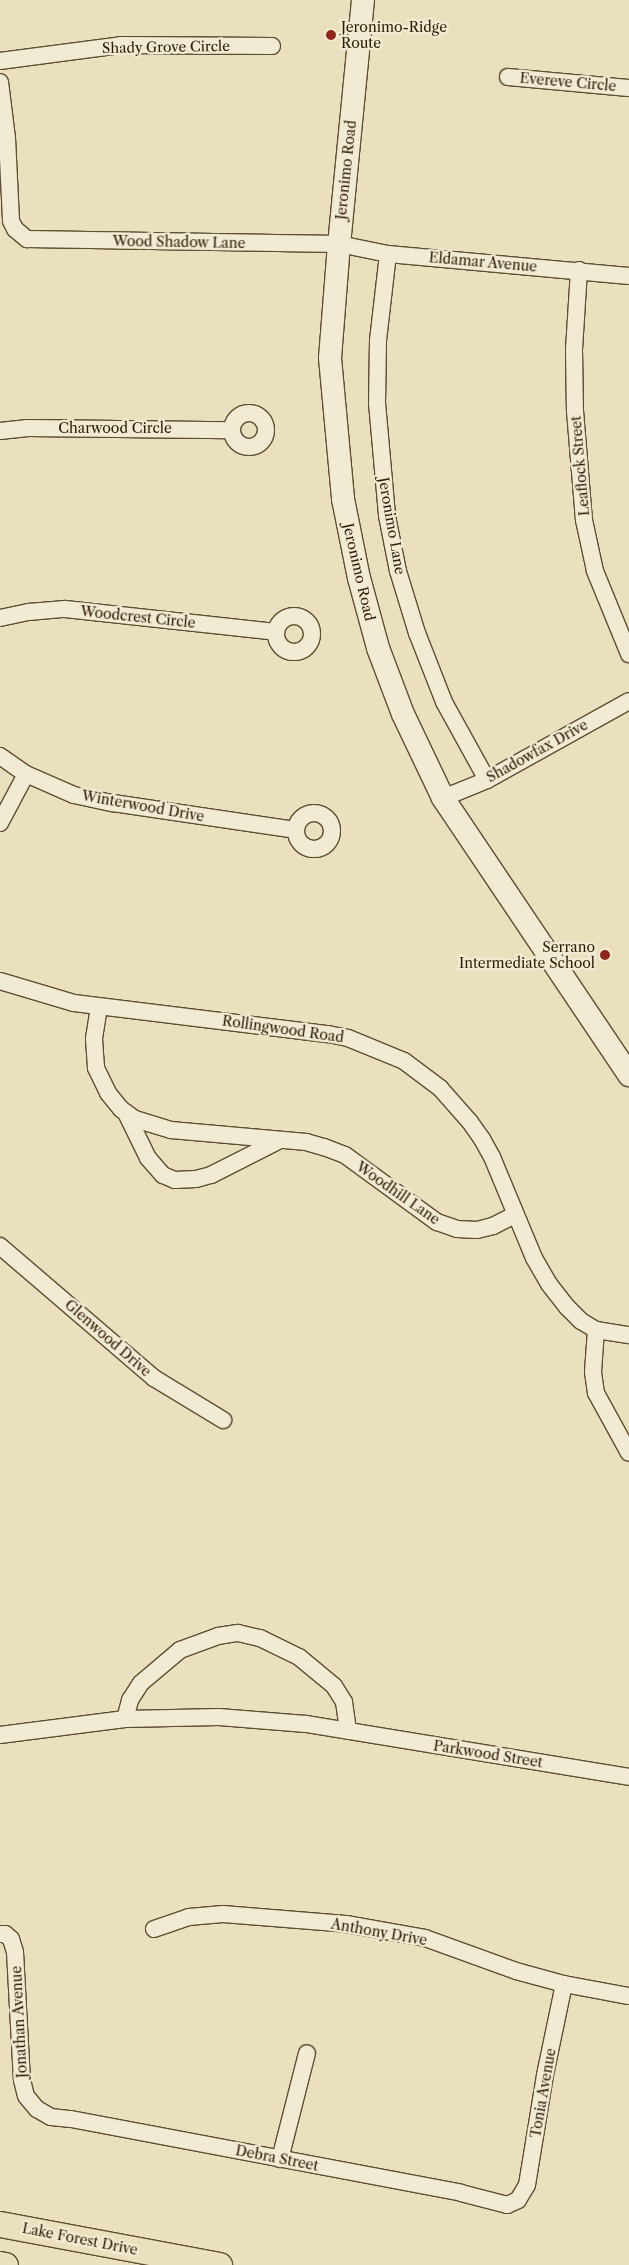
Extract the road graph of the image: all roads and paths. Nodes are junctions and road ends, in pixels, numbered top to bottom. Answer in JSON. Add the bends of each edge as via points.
{"nodes":[{"id":1,"x":363,"y":0,"type":"edge"},
{"id":2,"x":272,"y":46,"type":"dead end"},
{"id":3,"x":0,"y":61,"type":"edge"},
{"id":4,"x":508,"y":77,"type":"dead end"},
{"id":5,"x":0,"y":82,"type":"edge"},
{"id":6,"x":629,"y":88,"type":"edge"},
{"id":7,"x":339,"y":244,"type":"junction"},
{"id":8,"x":388,"y":254,"type":"junction"},
{"id":9,"x":579,"y":270,"type":"junction"},
{"id":10,"x":629,"y":276,"type":"edge"},
{"id":11,"x":231,"y":430,"type":"dead end"},
{"id":12,"x":0,"y":431,"type":"edge"},
{"id":13,"x":0,"y":618,"type":"edge"},
{"id":14,"x":276,"y":632,"type":"dead end"},
{"id":15,"x":629,"y":654,"type":"edge"},
{"id":16,"x":629,"y":701,"type":"edge"},
{"id":17,"x":0,"y":756,"type":"edge"},
{"id":18,"x":26,"y":774,"type":"junction"},
{"id":19,"x":486,"y":780,"type":"junction"},
{"id":20,"x":443,"y":798,"type":"junction"},
{"id":21,"x":0,"y":823,"type":"edge"},
{"id":22,"x":295,"y":830,"type":"dead end"},
{"id":23,"x":0,"y":981,"type":"edge"},
{"id":24,"x":99,"y":1007,"type":"junction"},
{"id":25,"x":629,"y":1075,"type":"edge"},
{"id":26,"x":126,"y":1113,"type":"junction"},
{"id":27,"x":280,"y":1140,"type":"junction"},
{"id":28,"x":515,"y":1215,"type":"junction"},
{"id":29,"x":0,"y":1246,"type":"edge"},
{"id":30,"x":596,"y":1330,"type":"junction"},
{"id":31,"x":629,"y":1335,"type":"edge"},
{"id":32,"x":223,"y":1420,"type":"dead end"},
{"id":33,"x":629,"y":1453,"type":"edge"},
{"id":34,"x":125,"y":1718,"type":"junction"},
{"id":35,"x":348,"y":1731,"type":"junction"},
{"id":36,"x":0,"y":1735,"type":"edge"},
{"id":37,"x":629,"y":1777,"type":"edge"},
{"id":38,"x":154,"y":1929,"type":"dead end"},
{"id":39,"x":2,"y":1934,"type":"edge"},
{"id":40,"x":564,"y":1984,"type":"junction"},
{"id":41,"x":629,"y":1996,"type":"edge"},
{"id":42,"x":307,"y":2053,"type":"dead end"},
{"id":43,"x":37,"y":2109,"type":"joint"},
{"id":44,"x":280,"y":2159,"type":"junction"},
{"id":45,"x":518,"y":2200,"type":"joint"},
{"id":46,"x":0,"y":2224,"type":"edge"},
{"id":47,"x":0,"y":2264,"type":"edge"},
{"id":48,"x":5,"y":2265,"type":"edge"},
{"id":49,"x":219,"y":2265,"type":"edge"}],
"edges":[{"from":1,"to":7,"type":"main road","name":"Jeronimo Road"},
{"from":2,"to":3,"type":"street","name":"Shady Grove Circle","via":[[121,45]]},
{"from":4,"to":6,"type":"street","name":"Evereve Circle"},
{"from":5,"to":7,"type":"street","name":"Wood Shadow Lane","via":[[8,138],[11,221],[27,238]]},
{"from":7,"to":8,"type":"street","name":"Eldamar Avenue"},
{"from":7,"to":20,"type":"main road","name":"Jeronimo Road","via":[[330,358],[343,499],[378,648],[403,714]]},
{"from":8,"to":9,"type":"street","name":"Eldamar Avenue"},
{"from":8,"to":19,"type":"street","name":"Jeronimo Lane","via":[[378,341],[377,402],[389,525],[398,571],[417,633],[444,702]]},
{"from":9,"to":10,"type":"street","name":"Eldamar Avenue"},
{"from":9,"to":15,"type":"street","name":"Leaflock Street","via":[[574,350],[575,411],[584,520],[595,571]]},
{"from":11,"to":12,"type":"street","name":"Charwood Circle","via":[[28,428]]},
{"from":13,"to":14,"type":"street","name":"Woodcrest Circle","via":[[65,610]]},
{"from":16,"to":19,"type":"street","name":"Shadowfax Drive"},
{"from":17,"to":18,"type":"street","name":"Winterwood Drive"},
{"from":18,"to":21,"type":"street"},
{"from":18,"to":22,"type":"street","name":"Winterwood Drive","via":[[59,790],[94,800]]},
{"from":19,"to":20,"type":"street","name":"Shadowfax Drive"},
{"from":20,"to":25,"type":"main road","name":"Jeronimo Road"},
{"from":23,"to":24,"type":"street","name":"Rollingwood Road"},
{"from":24,"to":26,"type":"street","name":"Woodhill Lane","via":[[94,1039],[96,1068],[108,1093]]},
{"from":24,"to":28,"type":"street","name":"Rollingwood Road","via":[[328,1034],[364,1044],[404,1061],[440,1088],[470,1122],[492,1157]]},
{"from":26,"to":27,"type":"street","name":"Woodhill Lane","via":[[148,1124],[171,1130]]},
{"from":26,"to":27,"type":"street","name":"Woodhill Lane","via":[[148,1158],[163,1174],[175,1180],[196,1179],[210,1174]]},
{"from":27,"to":28,"type":"street","name":"Woodhill Lane","via":[[306,1142],[345,1155],[437,1222],[456,1229],[477,1230]]},
{"from":28,"to":30,"type":"street","name":"Rollingwood Road","via":[[549,1284],[581,1321]]},
{"from":29,"to":32,"type":"street","name":"Glenwood Drive","via":[[154,1378]]},
{"from":30,"to":31,"type":"street","name":"Rollingwood Road"},
{"from":30,"to":33,"type":"street","via":[[596,1393]]},
{"from":34,"to":35,"type":"street","name":"Parkwood Street","via":[[220,1717]]},
{"from":34,"to":35,"type":"street","via":[[130,1700],[141,1683],[174,1655],[202,1641],[238,1633],[260,1638],[299,1657],[328,1680],[344,1702]]},
{"from":34,"to":36,"type":"street","name":"Parkwood Street"},
{"from":35,"to":37,"type":"street","name":"Parkwood Street"},
{"from":38,"to":40,"type":"street","name":"Anthony Drive","via":[[189,1917],[223,1914],[346,1924],[425,1938],[516,1971]]},
{"from":39,"to":43,"type":"street","name":"Jonathan Avenue","via":[[11,1939],[15,1952],[22,2080],[26,2096]]},
{"from":40,"to":41,"type":"street","name":"Anthony Drive"},
{"from":40,"to":45,"type":"street","name":"Tonia Avenue","via":[[527,2185]]},
{"from":42,"to":44,"type":"street"},
{"from":43,"to":44,"type":"street","name":"Debra Street","via":[[51,2117]]},
{"from":44,"to":45,"type":"street","name":"Debra Street","via":[[461,2193],[507,2205]]},
{"from":46,"to":49,"type":"main road","name":"Lake Forest Drive"},
{"from":47,"to":48,"type":"main road"}]}
